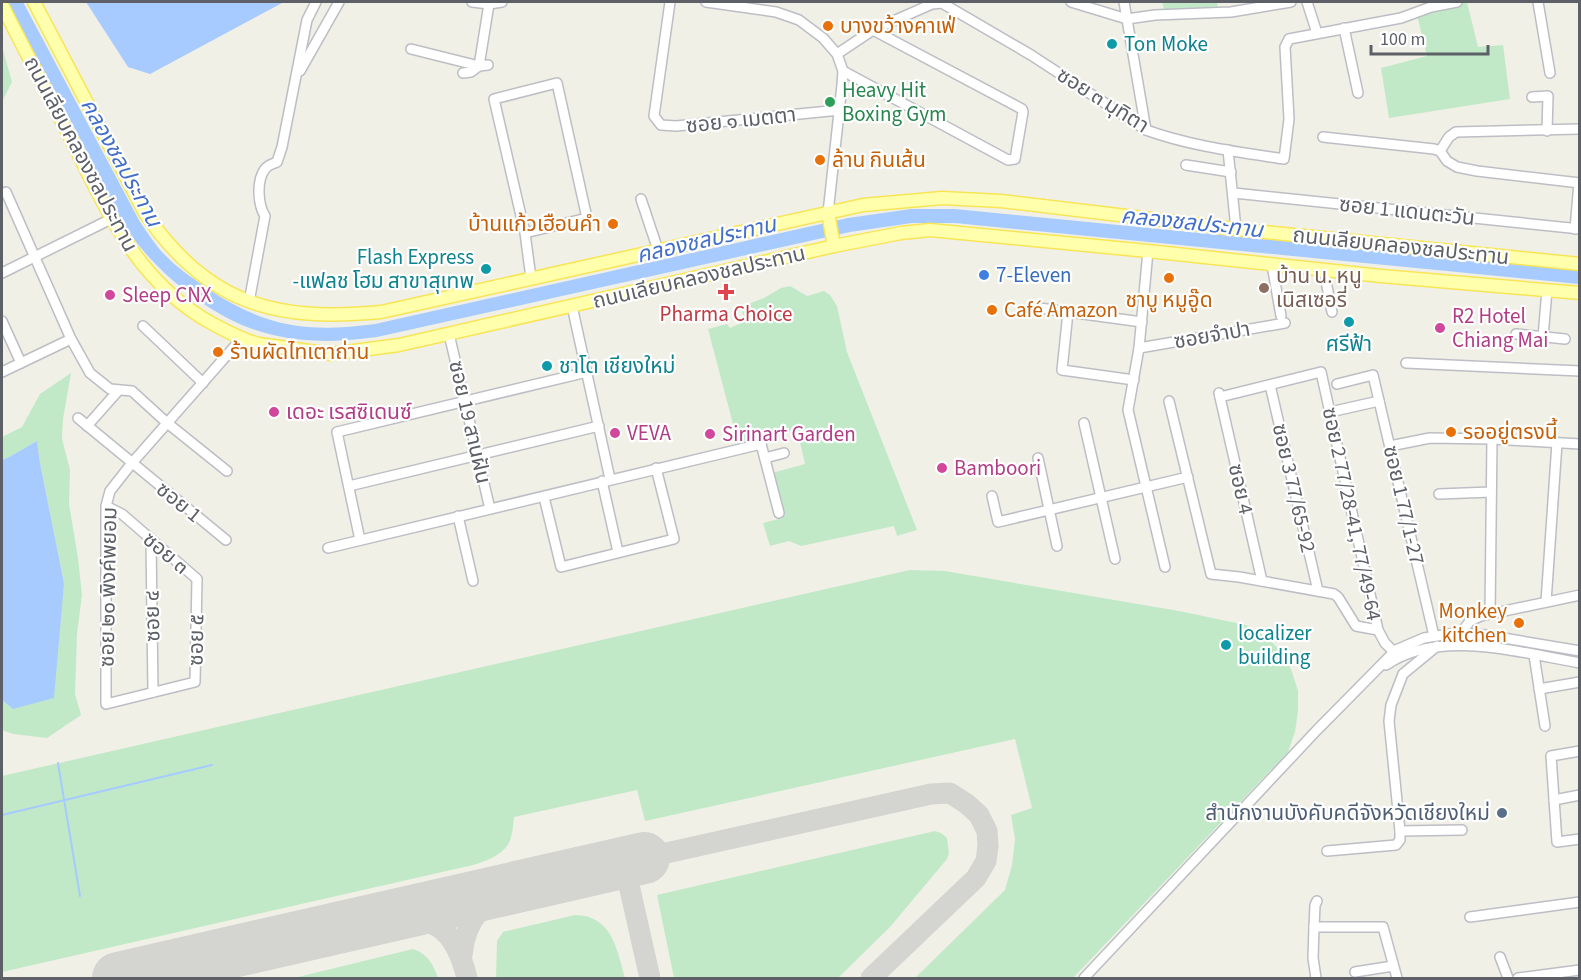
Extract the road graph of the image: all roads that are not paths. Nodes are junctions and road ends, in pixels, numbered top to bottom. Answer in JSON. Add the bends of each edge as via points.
{"nodes":[{"id":1,"x":34,"y":2,"type":"edge"},
{"id":2,"x":316,"y":2,"type":"edge"},
{"id":3,"x":339,"y":2,"type":"edge"},
{"id":4,"x":472,"y":2,"type":"edge"},
{"id":5,"x":502,"y":2,"type":"edge"},
{"id":6,"x":670,"y":2,"type":"edge"},
{"id":7,"x":706,"y":2,"type":"edge"},
{"id":8,"x":1071,"y":2,"type":"edge"},
{"id":9,"x":1124,"y":2,"type":"edge"},
{"id":10,"x":1291,"y":2,"type":"edge"},
{"id":11,"x":1307,"y":2,"type":"edge"},
{"id":12,"x":1417,"y":2,"type":"edge"},
{"id":13,"x":1454,"y":2,"type":"edge"},
{"id":14,"x":1538,"y":2,"type":"edge"},
{"id":15,"x":489,"y":4,"type":"junction"},
{"id":16,"x":2,"y":5,"type":"edge"},
{"id":17,"x":1422,"y":10,"type":"junction"},
{"id":18,"x":1127,"y":19,"type":"junction"},
{"id":19,"x":1344,"y":28,"type":"junction"},
{"id":20,"x":873,"y":30,"type":"junction"},
{"id":21,"x":1317,"y":33,"type":"junction"},
{"id":22,"x":411,"y":49,"type":"dead end"},
{"id":23,"x":837,"y":54,"type":"junction"},
{"id":24,"x":483,"y":66,"type":"junction"},
{"id":25,"x":843,"y":71,"type":"junction"},
{"id":26,"x":1550,"y":73,"type":"dead end"},
{"id":27,"x":463,"y":74,"type":"dead end"},
{"id":28,"x":296,"y":78,"type":"junction"},
{"id":29,"x":1358,"y":93,"type":"dead end"},
{"id":30,"x":1532,"y":97,"type":"dead end"},
{"id":31,"x":840,"y":110,"type":"junction"},
{"id":32,"x":1146,"y":129,"type":"junction"},
{"id":33,"x":1580,"y":129,"type":"edge"},
{"id":34,"x":1547,"y":131,"type":"junction"},
{"id":35,"x":1323,"y":137,"type":"dead end"},
{"id":36,"x":1228,"y":150,"type":"junction"},
{"id":37,"x":1440,"y":151,"type":"junction"},
{"id":38,"x":1186,"y":165,"type":"dead end"},
{"id":39,"x":1231,"y":172,"type":"junction"},
{"id":40,"x":1579,"y":183,"type":"edge"},
{"id":41,"x":6,"y":192,"type":"dead end"},
{"id":42,"x":1234,"y":193,"type":"junction"},
{"id":43,"x":641,"y":199,"type":"dead end"},
{"id":44,"x":828,"y":216,"type":"junction"},
{"id":45,"x":111,"y":219,"type":"junction"},
{"id":46,"x":1236,"y":229,"type":"junction"},
{"id":47,"x":1577,"y":229,"type":"edge"},
{"id":48,"x":525,"y":233,"type":"junction"},
{"id":49,"x":833,"y":242,"type":"junction"},
{"id":50,"x":657,"y":250,"type":"junction"},
{"id":51,"x":1148,"y":251,"type":"junction"},
{"id":52,"x":34,"y":257,"type":"junction"},
{"id":53,"x":1580,"y":264,"type":"edge"},
{"id":54,"x":1272,"y":265,"type":"junction"},
{"id":55,"x":1324,"y":271,"type":"junction"},
{"id":56,"x":2,"y":273,"type":"edge"},
{"id":57,"x":531,"y":278,"type":"junction"},
{"id":58,"x":1547,"y":290,"type":"junction"},
{"id":59,"x":1580,"y":293,"type":"edge"},
{"id":60,"x":249,"y":302,"type":"junction"},
{"id":61,"x":572,"y":306,"type":"junction"},
{"id":62,"x":1032,"y":307,"type":"dead end"},
{"id":63,"x":1068,"y":312,"type":"junction"},
{"id":64,"x":1332,"y":312,"type":"dead end"},
{"id":65,"x":2,"y":321,"type":"edge"},
{"id":66,"x":1142,"y":322,"type":"junction"},
{"id":67,"x":142,"y":326,"type":"dead end"},
{"id":68,"x":449,"y":334,"type":"junction"},
{"id":69,"x":1516,"y":334,"type":"dead end"},
{"id":70,"x":1543,"y":337,"type":"junction"},
{"id":71,"x":242,"y":338,"type":"junction"},
{"id":72,"x":71,"y":339,"type":"junction"},
{"id":73,"x":1565,"y":339,"type":"dead end"},
{"id":74,"x":1139,"y":348,"type":"junction"},
{"id":75,"x":21,"y":363,"type":"junction"},
{"id":76,"x":1406,"y":363,"type":"dead end"},
{"id":77,"x":1580,"y":371,"type":"edge"},
{"id":78,"x":2,"y":372,"type":"edge"},
{"id":79,"x":587,"y":372,"type":"junction"},
{"id":80,"x":1134,"y":380,"type":"junction"},
{"id":81,"x":203,"y":383,"type":"junction"},
{"id":82,"x":1337,"y":384,"type":"dead end"},
{"id":83,"x":1270,"y":385,"type":"junction"},
{"id":84,"x":118,"y":391,"type":"junction"},
{"id":85,"x":1170,"y":401,"type":"dead end"},
{"id":86,"x":1379,"y":401,"type":"junction"},
{"id":87,"x":466,"y":402,"type":"junction"},
{"id":88,"x":1330,"y":412,"type":"junction"},
{"id":89,"x":78,"y":418,"type":"dead end"},
{"id":90,"x":166,"y":422,"type":"junction"},
{"id":91,"x":1084,"y":423,"type":"dead end"},
{"id":92,"x":87,"y":426,"type":"junction"},
{"id":93,"x":599,"y":426,"type":"junction"},
{"id":94,"x":1492,"y":439,"type":"junction"},
{"id":95,"x":1557,"y":443,"type":"junction"},
{"id":96,"x":1580,"y":444,"type":"edge"},
{"id":97,"x":1390,"y":446,"type":"junction"},
{"id":98,"x":784,"y":453,"type":"dead end"},
{"id":99,"x":478,"y":455,"type":"junction"},
{"id":100,"x":765,"y":458,"type":"junction"},
{"id":101,"x":1038,"y":458,"type":"dead end"},
{"id":102,"x":132,"y":463,"type":"junction"},
{"id":103,"x":656,"y":468,"type":"junction"},
{"id":104,"x":227,"y":471,"type":"dead end"},
{"id":105,"x":1188,"y":477,"type":"junction"},
{"id":106,"x":606,"y":480,"type":"junction"},
{"id":107,"x":349,"y":486,"type":"junction"},
{"id":108,"x":1146,"y":486,"type":"junction"},
{"id":109,"x":1491,"y":492,"type":"junction"},
{"id":110,"x":1439,"y":494,"type":"dead end"},
{"id":111,"x":992,"y":496,"type":"dead end"},
{"id":112,"x":544,"y":497,"type":"junction"},
{"id":113,"x":1101,"y":497,"type":"junction"},
{"id":114,"x":106,"y":506,"type":"junction"},
{"id":115,"x":490,"y":509,"type":"junction"},
{"id":116,"x":1049,"y":510,"type":"junction"},
{"id":117,"x":779,"y":513,"type":"dead end"},
{"id":118,"x":458,"y":516,"type":"junction"},
{"id":119,"x":151,"y":540,"type":"junction"},
{"id":120,"x":226,"y":540,"type":"dead end"},
{"id":121,"x":360,"y":540,"type":"junction"},
{"id":122,"x":1057,"y":546,"type":"dead end"},
{"id":123,"x":328,"y":548,"type":"dead end"},
{"id":124,"x":618,"y":552,"type":"junction"},
{"id":125,"x":1115,"y":559,"type":"dead end"},
{"id":126,"x":1165,"y":567,"type":"dead end"},
{"id":127,"x":197,"y":579,"type":"joint"},
{"id":128,"x":473,"y":581,"type":"dead end"},
{"id":129,"x":1262,"y":581,"type":"junction"},
{"id":130,"x":1318,"y":591,"type":"junction"},
{"id":131,"x":1580,"y":595,"type":"edge"},
{"id":132,"x":1545,"y":602,"type":"junction"},
{"id":133,"x":1490,"y":614,"type":"junction"},
{"id":134,"x":1378,"y":630,"type":"junction"},
{"id":135,"x":1458,"y":633,"type":"junction"},
{"id":136,"x":1434,"y":636,"type":"junction"},
{"id":137,"x":1437,"y":646,"type":"junction"},
{"id":138,"x":1456,"y":646,"type":"junction"},
{"id":139,"x":1580,"y":651,"type":"edge"},
{"id":140,"x":1394,"y":652,"type":"junction"},
{"id":141,"x":1534,"y":655,"type":"junction"},
{"id":142,"x":1580,"y":663,"type":"edge"},
{"id":143,"x":1367,"y":678,"type":"junction"},
{"id":144,"x":1580,"y":682,"type":"edge"},
{"id":145,"x":1539,"y":689,"type":"junction"},
{"id":146,"x":153,"y":692,"type":"junction"},
{"id":147,"x":106,"y":704,"type":"joint"},
{"id":148,"x":1545,"y":726,"type":"dead end"},
{"id":149,"x":1580,"y":751,"type":"edge"},
{"id":150,"x":1580,"y":795,"type":"edge"},
{"id":151,"x":1554,"y":800,"type":"junction"},
{"id":152,"x":1462,"y":830,"type":"dead end"},
{"id":153,"x":1400,"y":831,"type":"junction"},
{"id":154,"x":1580,"y":839,"type":"edge"},
{"id":155,"x":1327,"y":851,"type":"dead end"},
{"id":156,"x":1317,"y":901,"type":"dead end"},
{"id":157,"x":1580,"y":902,"type":"edge"},
{"id":158,"x":1470,"y":917,"type":"dead end"},
{"id":159,"x":1314,"y":927,"type":"junction"},
{"id":160,"x":1500,"y":957,"type":"dead end"},
{"id":161,"x":1393,"y":966,"type":"junction"},
{"id":162,"x":1580,"y":970,"type":"edge"},
{"id":163,"x":1355,"y":972,"type":"dead end"},
{"id":164,"x":1084,"y":978,"type":"edge"},
{"id":165,"x":1316,"y":978,"type":"edge"},
{"id":166,"x":1397,"y":978,"type":"edge"},
{"id":167,"x":1508,"y":978,"type":"edge"},
{"id":168,"x":1518,"y":978,"type":"edge"}],
"edges":[{"from":1,"to":60,"type":"main road","name":"ถนนเลียบคลองชลประทาน","via":[[159,234],[199,274]]},
{"from":2,"to":28,"type":"street","via":[[307,20]]},
{"from":3,"to":28,"type":"street"},
{"from":4,"to":15,"type":"street"},
{"from":5,"to":15,"type":"street"},
{"from":6,"to":31,"type":"street","name":"ซอย ๑ เมตตา","via":[[654,116],[661,125]]},
{"from":7,"to":23,"type":"street","via":[[788,15],[823,38]]},
{"from":8,"to":18,"type":"street"},
{"from":9,"to":18,"type":"street"},
{"from":10,"to":18,"type":"street","via":[[1231,12]]},
{"from":11,"to":21,"type":"street"},
{"from":12,"to":17,"type":"street"},
{"from":13,"to":17,"type":"street"},
{"from":14,"to":26,"type":"street"},
{"from":15,"to":24,"type":"street"},
{"from":16,"to":45,"type":"main road","name":"ถนนเลียบคลองชลประทาน"},
{"from":17,"to":19,"type":"street","via":[[1401,18]]},
{"from":18,"to":32,"type":"street"},
{"from":19,"to":21,"type":"street"},
{"from":19,"to":29,"type":"street"},
{"from":20,"to":23,"type":"street","name":"ซอย ๓ มุทิตา"},
{"from":20,"to":25,"type":"street","via":[[1022,109],[1015,159],[1008,160]]},
{"from":20,"to":32,"type":"street","name":"ซอย ๓ มุทิตา","via":[[942,3]]},
{"from":21,"to":36,"type":"street","name":"ซอย ๓ มุทิตา","via":[[1286,43],[1289,119],[1284,159]]},
{"from":22,"to":24,"type":"street"},
{"from":23,"to":25,"type":"street"},
{"from":24,"to":27,"type":"street"},
{"from":25,"to":31,"type":"street"},
{"from":28,"to":60,"type":"street","via":[[280,154],[277,162],[262,172],[259,206],[265,216]]},
{"from":30,"to":34,"type":"street","via":[[1548,96]]},
{"from":31,"to":44,"type":"street"},
{"from":32,"to":36,"type":"street","name":"ซอย ๓ มุทิตา"},
{"from":33,"to":34,"type":"street"},
{"from":34,"to":37,"type":"street","via":[[1456,132]]},
{"from":35,"to":37,"type":"street"},
{"from":36,"to":39,"type":"street"},
{"from":37,"to":40,"type":"street","via":[[1457,167]]},
{"from":38,"to":39,"type":"street"},
{"from":39,"to":42,"type":"street"},
{"from":40,"to":47,"type":"street"},
{"from":41,"to":52,"type":"street"},
{"from":42,"to":46,"type":"street"},
{"from":42,"to":47,"type":"street","name":"ซอย 1 แดนตะวัน"},
{"from":43,"to":50,"type":"street"},
{"from":44,"to":46,"type":"main road","name":"ถนนเลียบคลองชลประทาน","via":[[886,202],[942,198],[1001,201]]},
{"from":44,"to":49,"type":"main road"},
{"from":44,"to":50,"type":"main road","name":"ถนนเลียบคลองชลประทาน"},
{"from":45,"to":52,"type":"street"},
{"from":45,"to":71,"type":"main road","name":"ถนนเลียบคลองชลประทาน","via":[[166,291],[202,318]]},
{"from":46,"to":53,"type":"main road","name":"ถนนเลียบคลองชลประทาน"},
{"from":48,"to":48,"type":"street","via":[[494,99],[557,83],[587,218]]},
{"from":48,"to":57,"type":"street"},
{"from":49,"to":51,"type":"main road","name":"ถนนเลียบคลองชลประทาน","via":[[930,230]]},
{"from":49,"to":61,"type":"main road","name":"ถนนเลียบคลองชลประทาน"},
{"from":50,"to":57,"type":"main road","name":"ถนนเลียบคลองชลประทาน"},
{"from":51,"to":54,"type":"main road","name":"ถนนเลียบคลองชลประทาน"},
{"from":51,"to":66,"type":"street"},
{"from":52,"to":56,"type":"street"},
{"from":52,"to":72,"type":"street"},
{"from":54,"to":55,"type":"main road","name":"ถนนเลียบคลองชลประทาน"},
{"from":54,"to":74,"type":"street","name":"ซอยจำปา","via":[[1283,319]]},
{"from":55,"to":58,"type":"main road","name":"ถนนเลียบคลองชลประทาน"},
{"from":55,"to":64,"type":"street"},
{"from":57,"to":60,"type":"main road","name":"ถนนเลียบคลองชลประทาน","via":[[381,312],[300,314]]},
{"from":58,"to":59,"type":"main road","name":"ถนนเลียบคลองชลประทาน"},
{"from":58,"to":70,"type":"street"},
{"from":61,"to":68,"type":"main road","name":"ถนนเลียบคลองชลประทาน"},
{"from":61,"to":79,"type":"street"},
{"from":62,"to":63,"type":"street"},
{"from":63,"to":66,"type":"street"},
{"from":63,"to":80,"type":"street","via":[[1062,370]]},
{"from":65,"to":75,"type":"street"},
{"from":66,"to":74,"type":"street"},
{"from":67,"to":81,"type":"street"},
{"from":68,"to":71,"type":"main road","name":"ถนนเลียบคลองชลประทาน","via":[[331,354]]},
{"from":68,"to":87,"type":"street","name":"ซอย 19 สานฝัน"},
{"from":69,"to":70,"type":"street"},
{"from":70,"to":73,"type":"street"},
{"from":71,"to":81,"type":"street","name":"ซอย ๒๐ พิงค์พยอม"},
{"from":72,"to":75,"type":"street"},
{"from":72,"to":84,"type":"street","via":[[90,373]]},
{"from":74,"to":80,"type":"street"},
{"from":75,"to":78,"type":"street"},
{"from":76,"to":77,"type":"street"},
{"from":79,"to":87,"type":"street"},
{"from":79,"to":93,"type":"street"},
{"from":80,"to":108,"type":"street","via":[[1128,410]]},
{"from":81,"to":90,"type":"street","name":"ซอย ๒๐ พิงค์พยอม"},
{"from":82,"to":86,"type":"street","name":"ซอย 1 77/1-27","via":[[1373,375]]},
{"from":83,"to":88,"type":"street","name":"ซอย 2 77/28-41, 77/49-64","via":[[1322,372]]},
{"from":83,"to":129,"type":"street","name":"ซอย 4","via":[[1220,394]]},
{"from":83,"to":130,"type":"street","name":"ซอย 3 77/65-92"},
{"from":84,"to":90,"type":"street","via":[[132,391]]},
{"from":84,"to":92,"type":"street"},
{"from":85,"to":105,"type":"street"},
{"from":86,"to":88,"type":"street"},
{"from":86,"to":97,"type":"street","name":"ซอย 1 77/1-27"},
{"from":87,"to":99,"type":"street","name":"ซอย 19 สานฝัน"},
{"from":87,"to":107,"type":"street","via":[[338,432]]},
{"from":88,"to":134,"type":"street","name":"ซอย 2 77/28-41, 77/49-64"},
{"from":89,"to":92,"type":"street","name":"ซอย 1"},
{"from":90,"to":102,"type":"street","name":"ซอย ๒๐ พิงค์พยอม"},
{"from":90,"to":104,"type":"street"},
{"from":91,"to":113,"type":"street"},
{"from":92,"to":102,"type":"street","name":"ซอย 1"},
{"from":93,"to":99,"type":"street"},
{"from":93,"to":106,"type":"street"},
{"from":94,"to":95,"type":"street"},
{"from":94,"to":97,"type":"street","via":[[1430,438]]},
{"from":94,"to":109,"type":"street"},
{"from":95,"to":96,"type":"street"},
{"from":95,"to":132,"type":"street"},
{"from":97,"to":136,"type":"street","name":"ซอย 1 77/1-27"},
{"from":98,"to":100,"type":"street"},
{"from":99,"to":107,"type":"street"},
{"from":99,"to":115,"type":"street","name":"ซอย 19 สานฝัน"},
{"from":100,"to":103,"type":"street","via":[[761,444]]},
{"from":100,"to":117,"type":"street"},
{"from":101,"to":116,"type":"street"},
{"from":102,"to":114,"type":"street","name":"ซอย ๒๐ พิงค์พยอม","via":[[110,491]]},
{"from":102,"to":120,"type":"street","name":"ซอย 1"},
{"from":103,"to":106,"type":"street"},
{"from":103,"to":124,"type":"street","via":[[674,539]]},
{"from":105,"to":108,"type":"street"},
{"from":105,"to":129,"type":"street","via":[[1211,574]]},
{"from":106,"to":112,"type":"street"},
{"from":106,"to":124,"type":"street"},
{"from":107,"to":121,"type":"street"},
{"from":108,"to":113,"type":"street"},
{"from":108,"to":126,"type":"street"},
{"from":109,"to":110,"type":"street"},
{"from":109,"to":133,"type":"street"},
{"from":111,"to":116,"type":"street","via":[[998,522]]},
{"from":112,"to":115,"type":"street"},
{"from":112,"to":124,"type":"street","via":[[561,567]]},
{"from":113,"to":116,"type":"street"},
{"from":113,"to":125,"type":"street"},
{"from":114,"to":119,"type":"street","name":"ซอย ๓","via":[[122,514]]},
{"from":114,"to":147,"type":"street","name":"ซอย ๒๐ พิงค์พยอม"},
{"from":115,"to":118,"type":"street"},
{"from":116,"to":122,"type":"street"},
{"from":118,"to":121,"type":"street"},
{"from":118,"to":128,"type":"street"},
{"from":119,"to":127,"type":"street","name":"ซอย ๓"},
{"from":119,"to":146,"type":"street","name":"ซอย ๔"},
{"from":121,"to":123,"type":"street"},
{"from":127,"to":146,"type":"street","name":"ซอย ๕","via":[[195,682]]},
{"from":129,"to":130,"type":"street"},
{"from":130,"to":134,"type":"street","via":[[1338,597],[1356,626]]},
{"from":131,"to":132,"type":"street"},
{"from":132,"to":133,"type":"street"},
{"from":133,"to":135,"type":"street","via":[[1470,621]]},
{"from":134,"to":140,"type":"street","name":"ซอย 2 77/28-41, 77/49-64"},
{"from":135,"to":136,"type":"street"},
{"from":135,"to":138,"type":"street"},
{"from":135,"to":139,"type":"street"},
{"from":136,"to":140,"type":"street"},
{"from":137,"to":138,"type":"street"},
{"from":137,"to":143,"type":"street","via":[[1394,659]]},
{"from":137,"to":153,"type":"street","via":[[1402,674],[1391,705],[1389,721]]},
{"from":138,"to":141,"type":"street"},
{"from":140,"to":143,"type":"street"},
{"from":141,"to":142,"type":"street"},
{"from":141,"to":145,"type":"street"},
{"from":143,"to":164,"type":"street"},
{"from":144,"to":145,"type":"street"},
{"from":145,"to":148,"type":"street"},
{"from":146,"to":147,"type":"street","name":"ซอย ๕"},
{"from":149,"to":151,"type":"street","via":[[1551,756]]},
{"from":150,"to":151,"type":"street"},
{"from":151,"to":154,"type":"street","via":[[1557,842]]},
{"from":152,"to":153,"type":"street"},
{"from":153,"to":155,"type":"street","via":[[1396,846]]},
{"from":156,"to":159,"type":"street"},
{"from":157,"to":158,"type":"street"},
{"from":159,"to":161,"type":"street","via":[[1383,927]]},
{"from":159,"to":165,"type":"street"},
{"from":160,"to":167,"type":"street"},
{"from":161,"to":163,"type":"street"},
{"from":161,"to":166,"type":"street"},
{"from":162,"to":168,"type":"street"}]}
